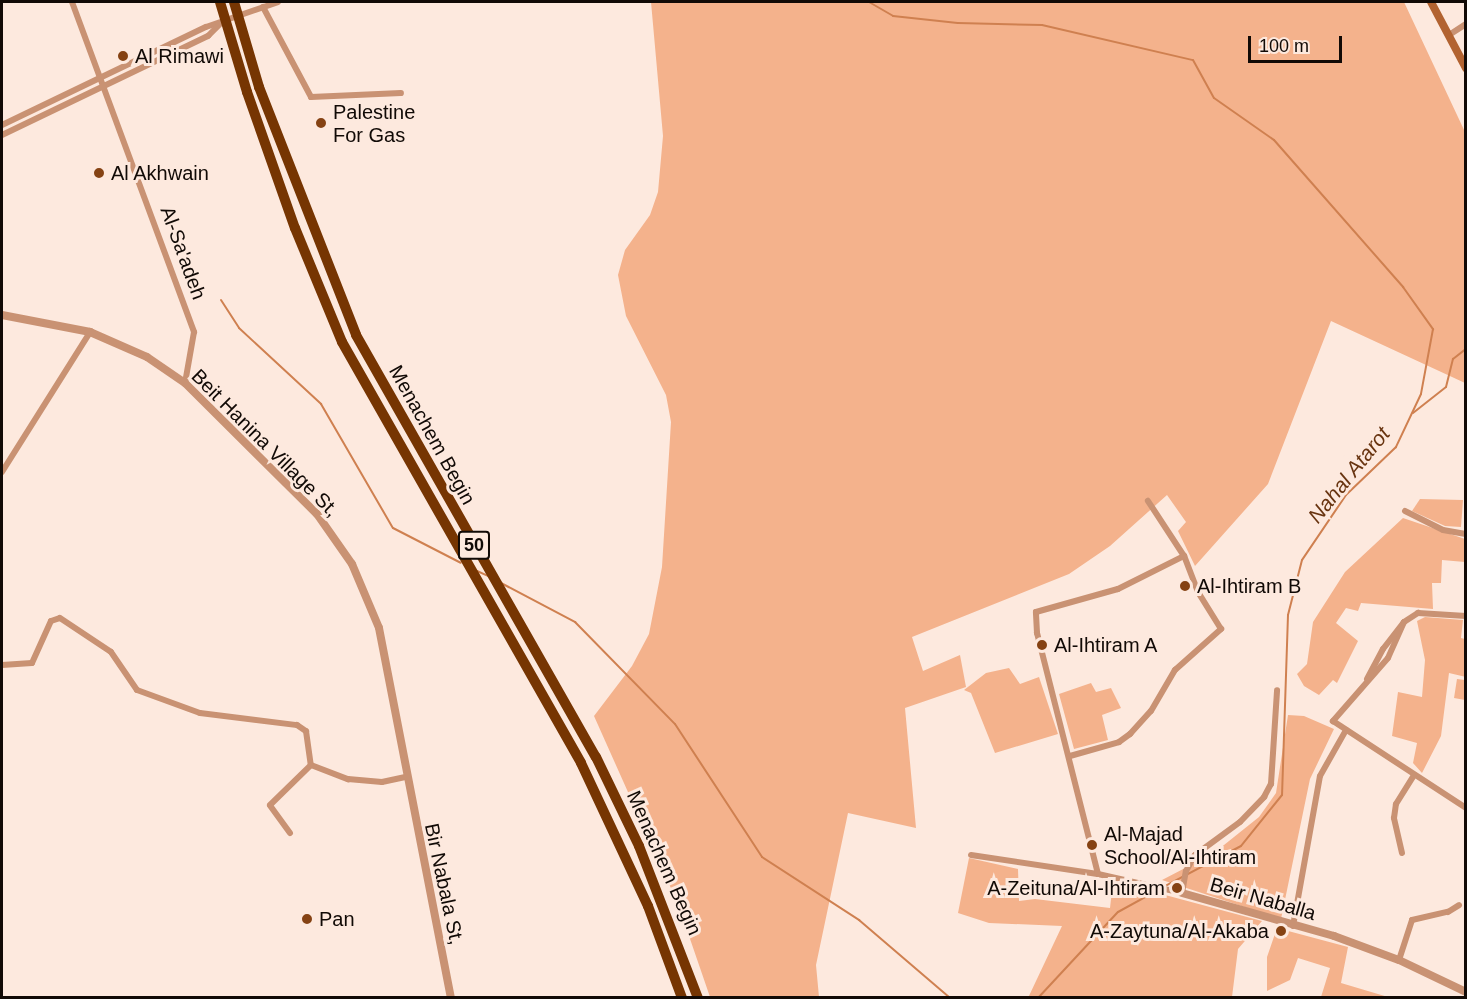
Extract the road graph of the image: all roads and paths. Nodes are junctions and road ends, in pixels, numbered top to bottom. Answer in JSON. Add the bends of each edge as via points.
{"nodes":[{"id":1,"x":72,"y":2,"type":"edge"},
{"id":2,"x":220,"y":2,"type":"edge"},
{"id":3,"x":234,"y":2,"type":"edge"},
{"id":4,"x":278,"y":2,"type":"edge"},
{"id":5,"x":1431,"y":2,"type":"edge"},
{"id":6,"x":263,"y":7,"type":"junction"},
{"id":7,"x":1466,"y":24,"type":"edge"},
{"id":8,"x":220,"y":25,"type":"junction"},
{"id":9,"x":1449,"y":35,"type":"junction"},
{"id":10,"x":1466,"y":68,"type":"edge"},
{"id":11,"x":103,"y":76,"type":"junction"},
{"id":12,"x":106,"y":84,"type":"junction"},
{"id":13,"x":401,"y":93,"type":"dead end"},
{"id":14,"x":2,"y":125,"type":"edge"},
{"id":15,"x":2,"y":135,"type":"edge"},
{"id":16,"x":2,"y":315,"type":"edge"},
{"id":17,"x":90,"y":332,"type":"junction"},
{"id":18,"x":185,"y":383,"type":"junction"},
{"id":19,"x":2,"y":472,"type":"edge"},
{"id":20,"x":1148,"y":501,"type":"dead end"},
{"id":21,"x":1405,"y":511,"type":"dead end"},
{"id":22,"x":1466,"y":534,"type":"edge"},
{"id":23,"x":1184,"y":556,"type":"junction"},
{"id":24,"x":1466,"y":616,"type":"edge"},
{"id":25,"x":2,"y":665,"type":"edge"},
{"id":26,"x":1277,"y":690,"type":"dead end"},
{"id":27,"x":1346,"y":730,"type":"junction"},
{"id":28,"x":1070,"y":756,"type":"junction"},
{"id":29,"x":311,"y":765,"type":"junction"},
{"id":30,"x":1414,"y":775,"type":"junction"},
{"id":31,"x":406,"y":777,"type":"junction"},
{"id":32,"x":1466,"y":808,"type":"edge"},
{"id":33,"x":290,"y":833,"type":"dead end"},
{"id":34,"x":1402,"y":853,"type":"dead end"},
{"id":35,"x":971,"y":855,"type":"dead end"},
{"id":36,"x":1098,"y":874,"type":"junction"},
{"id":37,"x":1182,"y":893,"type":"junction"},
{"id":38,"x":1459,"y":905,"type":"dead end"},
{"id":39,"x":1293,"y":926,"type":"junction"},
{"id":40,"x":1399,"y":960,"type":"junction"},
{"id":41,"x":1466,"y":992,"type":"edge"},
{"id":42,"x":451,"y":998,"type":"edge"},
{"id":43,"x":682,"y":998,"type":"edge"},
{"id":44,"x":699,"y":998,"type":"edge"}],
"edges":[{"from":1,"to":11,"type":"street","name":"Al-Sa'adeh"},
{"from":2,"to":43,"type":"highway","name":"Menachem Begin","number":"50","via":[[295,228],[342,342],[581,763],[648,906]]},
{"from":3,"to":44,"type":"highway","name":"Menachem Begin","number":"50","via":[[259,87],[356,335],[596,757],[639,846]]},
{"from":4,"to":6,"type":"street"},
{"from":5,"to":9,"type":"main road"},
{"from":6,"to":8,"type":"street"},
{"from":6,"to":13,"type":"street","via":[[311,97]]},
{"from":7,"to":9,"type":"street"},
{"from":8,"to":11,"type":"street","via":[[206,27]]},
{"from":8,"to":12,"type":"street","via":[[208,36]]},
{"from":9,"to":10,"type":"main road"},
{"from":11,"to":12,"type":"street","name":"Al-Sa'adeh"},
{"from":11,"to":14,"type":"street"},
{"from":12,"to":15,"type":"street"},
{"from":12,"to":18,"type":"street","name":"Al-Sa'adeh","via":[[194,332]]},
{"from":16,"to":17,"type":"street","name":"Beit Hanina Village St,"},
{"from":17,"to":18,"type":"street","name":"Beit Hanina Village St,","via":[[147,357]]},
{"from":17,"to":19,"type":"street"},
{"from":18,"to":31,"type":"street","name":"Beit Hanina Village St,","via":[[317,514],[352,564],[379,628]]},
{"from":20,"to":23,"type":"street"},
{"from":21,"to":22,"type":"street","via":[[1443,530]]},
{"from":23,"to":28,"type":"street","via":[[1198,592],[1221,629],[1175,670],[1151,711],[1130,734],[1119,742]]},
{"from":23,"to":28,"type":"street","via":[[1118,589],[1036,612]]},
{"from":24,"to":27,"type":"street","via":[[1418,614],[1404,622],[1397,644],[1333,721]]},
{"from":25,"to":29,"type":"street","via":[[32,663],[51,621],[60,618],[111,652],[137,690],[200,713],[297,725],[306,731]]},
{"from":26,"to":37,"type":"street","via":[[1271,784],[1240,822],[1195,855],[1186,871]]},
{"from":27,"to":30,"type":"street"},
{"from":27,"to":39,"type":"street","via":[[1320,776]]},
{"from":28,"to":36,"type":"street"},
{"from":29,"to":31,"type":"street","via":[[348,779],[382,782]]},
{"from":29,"to":33,"type":"street","via":[[270,805]]},
{"from":30,"to":32,"type":"street"},
{"from":30,"to":34,"type":"street","via":[[1396,804],[1394,818]]},
{"from":31,"to":42,"type":"street","name":"Bir Nabala St,"},
{"from":35,"to":36,"type":"street","name":"Beir Naballa"},
{"from":36,"to":37,"type":"street","name":"Beir Naballa"},
{"from":37,"to":39,"type":"street","name":"Beir Naballa"},
{"from":38,"to":40,"type":"street","via":[[1448,912],[1412,920]]},
{"from":39,"to":40,"type":"street","name":"Beir Naballa"},
{"from":40,"to":41,"type":"street","name":"Beir Naballa"}]}
